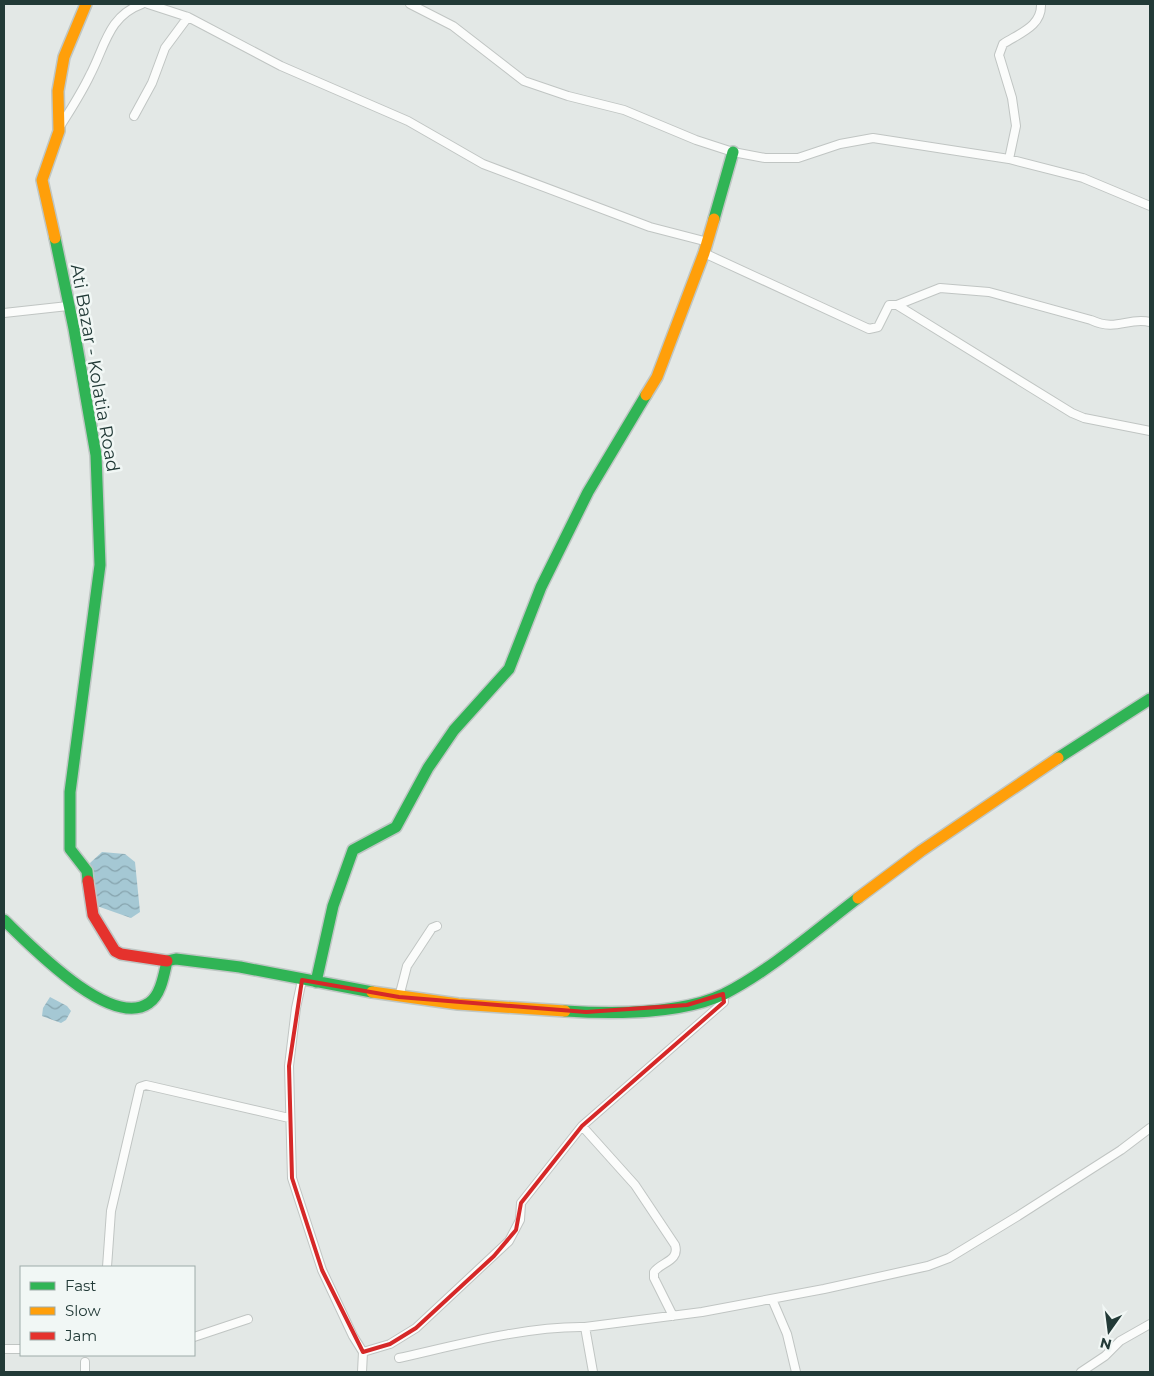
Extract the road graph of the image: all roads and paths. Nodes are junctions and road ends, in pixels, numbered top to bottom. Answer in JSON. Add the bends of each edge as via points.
{"nodes":[{"id":1,"x":86,"y":4,"type":"edge"},
{"id":2,"x":142,"y":4,"type":"edge"},
{"id":3,"x":148,"y":4,"type":"edge"},
{"id":4,"x":410,"y":4,"type":"edge"},
{"id":5,"x":1041,"y":4,"type":"edge"},
{"id":6,"x":188,"y":17,"type":"junction"},
{"id":7,"x":134,"y":116,"type":"dead end"},
{"id":8,"x":60,"y":127,"type":"junction"},
{"id":9,"x":733,"y":152,"type":"junction"},
{"id":10,"x":1009,"y":159,"type":"junction"},
{"id":11,"x":1150,"y":206,"type":"edge"},
{"id":12,"x":706,"y":248,"type":"junction"},
{"id":13,"x":897,"y":305,"type":"junction"},
{"id":14,"x":68,"y":306,"type":"junction"},
{"id":15,"x":4,"y":313,"type":"edge"},
{"id":16,"x":1150,"y":322,"type":"edge"},
{"id":17,"x":1150,"y":431,"type":"edge"},
{"id":18,"x":1150,"y":699,"type":"edge"},
{"id":19,"x":4,"y":920,"type":"edge"},
{"id":20,"x":437,"y":926,"type":"dead end"},
{"id":21,"x":167,"y":961,"type":"junction"},
{"id":22,"x":302,"y":980,"type":"junction"},
{"id":23,"x":316,"y":982,"type":"junction"},
{"id":24,"x":723,"y":994,"type":"junction"},
{"id":25,"x":399,"y":997,"type":"junction"},
{"id":26,"x":289,"y":1118,"type":"junction"},
{"id":27,"x":582,"y":1126,"type":"junction"},
{"id":28,"x":1150,"y":1128,"type":"edge"},
{"id":29,"x":107,"y":1266,"type":"edge"},
{"id":30,"x":772,"y":1299,"type":"junction"},
{"id":31,"x":673,"y":1316,"type":"junction"},
{"id":32,"x":248,"y":1319,"type":"dead end"},
{"id":33,"x":1150,"y":1324,"type":"edge"},
{"id":34,"x":585,"y":1327,"type":"junction"},
{"id":35,"x":195,"y":1338,"type":"edge"},
{"id":36,"x":4,"y":1349,"type":"edge"},
{"id":37,"x":20,"y":1349,"type":"edge"},
{"id":38,"x":363,"y":1352,"type":"junction"},
{"id":39,"x":399,"y":1358,"type":"dead end"},
{"id":40,"x":85,"y":1362,"type":"dead end"},
{"id":41,"x":85,"y":1372,"type":"edge"},
{"id":42,"x":362,"y":1372,"type":"edge"},
{"id":43,"x":593,"y":1372,"type":"edge"},
{"id":44,"x":796,"y":1372,"type":"edge"},
{"id":45,"x":1081,"y":1372,"type":"edge"}],
"edges":[{"from":1,"to":8,"type":"street","name":"Ati Bazar - Kolatia Road","via":[[71,31],[62,64],[58,92]]},
{"from":2,"to":8,"type":"street","via":[[128,9],[106,36],[90,75]]},
{"from":3,"to":6,"type":"street"},
{"from":4,"to":9,"type":"street","via":[[452,26],[524,81],[624,110]]},
{"from":5,"to":10,"type":"street","via":[[1038,20],[1000,49],[1016,126]]},
{"from":6,"to":7,"type":"street","via":[[165,48],[152,83]]},
{"from":6,"to":12,"type":"street","via":[[281,66],[408,121],[483,164]]},
{"from":8,"to":14,"type":"street","name":"Ati Bazar - Kolatia Road","via":[[44,164],[42,180]]},
{"from":9,"to":10,"type":"street","via":[[765,158],[798,158],[840,144],[873,138]]},
{"from":9,"to":12,"type":"street"},
{"from":10,"to":11,"type":"street","via":[[1083,178]]},
{"from":12,"to":13,"type":"street","via":[[869,329],[878,328],[889,305]]},
{"from":12,"to":23,"type":"street","via":[[657,377],[588,492],[541,587],[509,669],[454,730],[428,768],[396,827],[353,850],[333,906]]},
{"from":13,"to":16,"type":"street","via":[[940,288],[989,292],[1104,326],[1140,320]]},
{"from":13,"to":17,"type":"street","via":[[1072,413]]},
{"from":14,"to":15,"type":"street"},
{"from":14,"to":21,"type":"street","name":"Ati Bazar - Kolatia Road","via":[[96,454],[100,565],[70,792],[70,849],[87,871],[93,915],[115,951]]},
{"from":18,"to":24,"type":"street","name":"Ati Bazar - Kolatia Road","via":[[929,845],[792,949]]},
{"from":19,"to":21,"type":"street","via":[[73,981],[117,1007],[128,1009],[148,1004],[157,991]]},
{"from":20,"to":25,"type":"street","via":[[432,928],[407,966]]},
{"from":21,"to":22,"type":"street","name":"Ati Bazar - Kolatia Road","via":[[176,959],[240,968]]},
{"from":22,"to":23,"type":"street","name":"Ati Bazar - Kolatia Road"},
{"from":22,"to":26,"type":"street","via":[[288,1066]]},
{"from":23,"to":25,"type":"street","name":"Ati Bazar - Kolatia Road"},
{"from":24,"to":25,"type":"street","name":"Ati Bazar - Kolatia Road","via":[[671,1009],[586,1012]]},
{"from":24,"to":27,"type":"street","via":[[724,1002]]},
{"from":26,"to":29,"type":"street","via":[[155,1087],[140,1087],[111,1211]]},
{"from":26,"to":38,"type":"street","via":[[292,1178],[322,1270]]},
{"from":27,"to":31,"type":"street","via":[[635,1186],[675,1245],[675,1257],[654,1272]]},
{"from":27,"to":38,"type":"street","via":[[521,1203],[520,1220],[509,1241],[416,1328],[390,1344]]},
{"from":28,"to":30,"type":"street","via":[[1121,1150],[949,1258],[928,1266]]},
{"from":30,"to":31,"type":"street"},
{"from":30,"to":44,"type":"street","via":[[788,1334]]},
{"from":31,"to":34,"type":"street"},
{"from":32,"to":35,"type":"street"},
{"from":33,"to":45,"type":"street","via":[[1120,1341]]},
{"from":34,"to":39,"type":"street","via":[[495,1338]]},
{"from":34,"to":43,"type":"street"},
{"from":36,"to":37,"type":"street"},
{"from":38,"to":42,"type":"street"},
{"from":40,"to":41,"type":"street"}]}
